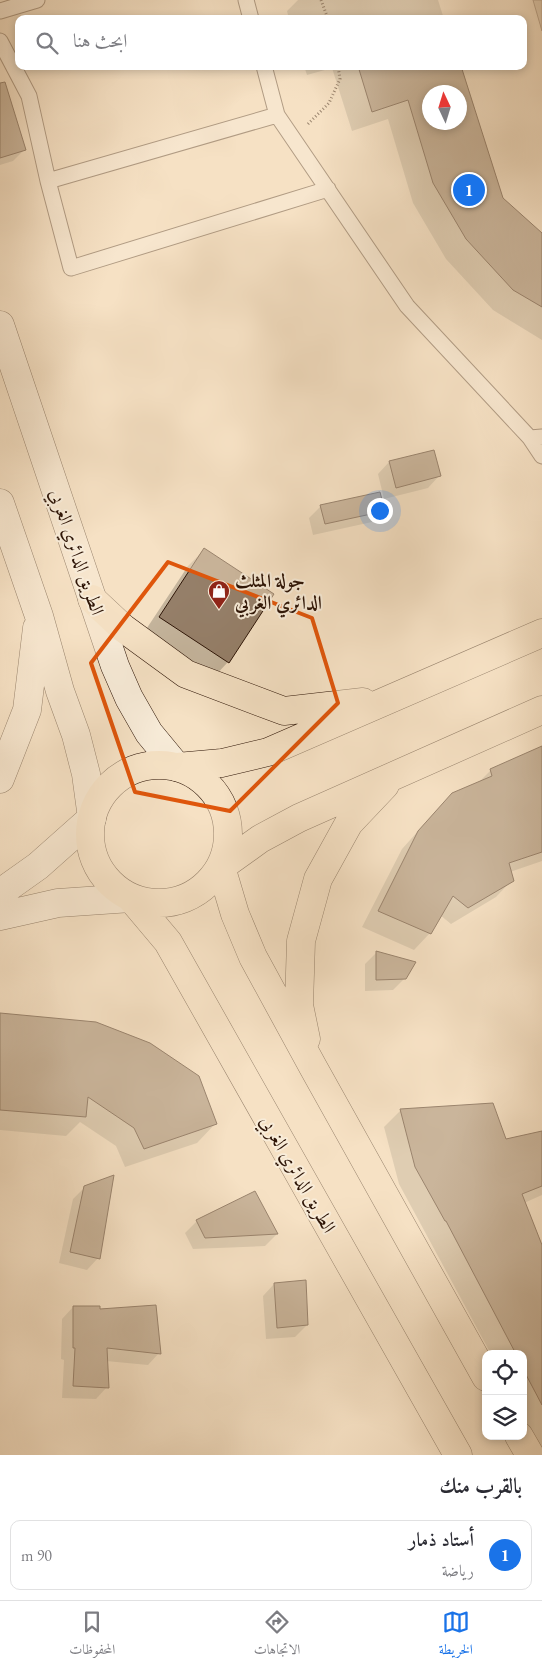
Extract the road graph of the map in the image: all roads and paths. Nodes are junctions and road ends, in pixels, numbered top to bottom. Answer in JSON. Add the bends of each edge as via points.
{"nodes":[{"id":1,"x":37,"y":0,"type":"edge"},
{"id":2,"x":246,"y":0,"type":"edge"},
{"id":3,"x":320,"y":0,"type":"edge"},
{"id":4,"x":0,"y":11,"type":"edge"},
{"id":5,"x":250,"y":15,"type":"edge"},
{"id":6,"x":326,"y":15,"type":"edge"},
{"id":7,"x":0,"y":41,"type":"edge"},
{"id":8,"x":15,"y":69,"type":"edge"},
{"id":9,"x":15,"y":70,"type":"edge"},
{"id":10,"x":265,"y":70,"type":"edge"},
{"id":11,"x":339,"y":70,"type":"edge"},
{"id":12,"x":277,"y":115,"type":"junction"},
{"id":13,"x":294,"y":139,"type":"junction"},
{"id":14,"x":48,"y":181,"type":"junction"},
{"id":15,"x":328,"y":190,"type":"junction"},
{"id":16,"x":0,"y":325,"type":"edge"},
{"id":17,"x":536,"y":437,"type":"edge"},
{"id":18,"x":542,"y":456,"type":"edge"},
{"id":19,"x":0,"y":503,"type":"edge"},
{"id":20,"x":92,"y":598,"type":"junction"},
{"id":21,"x":39,"y":616,"type":"junction"},
{"id":22,"x":542,"y":634,"type":"edge"},
{"id":23,"x":392,"y":698,"type":"junction"},
{"id":24,"x":542,"y":710,"type":"edge"},
{"id":25,"x":177,"y":768,"type":"junction"},
{"id":26,"x":393,"y":776,"type":"junction"},
{"id":27,"x":0,"y":779,"type":"edge"},
{"id":28,"x":92,"y":818,"type":"junction"},
{"id":29,"x":221,"y":866,"type":"junction"},
{"id":30,"x":0,"y":893,"type":"edge"},
{"id":31,"x":131,"y":898,"type":"junction"},
{"id":32,"x":0,"y":916,"type":"edge"},
{"id":33,"x":313,"y":1068,"type":"junction"},
{"id":34,"x":482,"y":1369,"type":"edge"},
{"id":35,"x":521,"y":1440,"type":"edge"},
{"id":36,"x":458,"y":1455,"type":"edge"},
{"id":37,"x":530,"y":1455,"type":"edge"}],
"edges":[{"from":1,"to":4,"type":"lane"},
{"from":2,"to":5,"type":"lane"},
{"from":3,"to":6,"type":"path"},
{"from":7,"to":8,"type":"lane"},
{"from":9,"to":14,"type":"lane","via":[[29,96]]},
{"from":10,"to":12,"type":"lane"},
{"from":11,"to":13,"type":"path","via":[[340,79],[330,103]]},
{"from":12,"to":13,"type":"lane"},
{"from":12,"to":14,"type":"lane"},
{"from":13,"to":15,"type":"lane"},
{"from":14,"to":15,"type":"lane","via":[[71,268]]},
{"from":15,"to":17,"type":"lane","via":[[407,306]]},
{"from":16,"to":20,"type":"main road","name":"الطريق الدائري الغربي"},
{"from":17,"to":18,"type":"lane"},
{"from":19,"to":21,"type":"main road"},
{"from":20,"to":23,"type":"main road","via":[[123,628],[186,674],[284,711]]},
{"from":20,"to":25,"type":"main road","name":"الطريق الدائري الغربي","via":[[129,698],[149,733]]},
{"from":21,"to":27,"type":"main road","via":[[27,710]]},
{"from":21,"to":28,"type":"main road","via":[[76,735]]},
{"from":22,"to":23,"type":"main road"},
{"from":23,"to":25,"type":"main road","via":[[268,752],[222,763]]},
{"from":24,"to":26,"type":"main road"},
{"from":25,"to":28,"type":"main road","via":[[155,765],[133,770],[115,781],[100,798]]},
{"from":25,"to":29,"type":"main road","via":[[196,776],[212,789],[223,807],[228,847]]},
{"from":26,"to":29,"type":"main road","via":[[298,818]]},
{"from":26,"to":33,"type":"main road","via":[[350,823],[318,879],[301,941],[299,1005]]},
{"from":28,"to":30,"type":"main road","via":[[38,866]]},
{"from":28,"to":31,"type":"main road","via":[[90,842],[96,865],[111,885]]},
{"from":29,"to":31,"type":"main road","via":[[209,883],[192,896],[152,903]]},
{"from":29,"to":33,"type":"main road","via":[[235,914],[254,957]]},
{"from":31,"to":32,"type":"main road","via":[[58,904]]},
{"from":31,"to":36,"type":"main road","name":"الطريق الدائري الغربي","via":[[168,942]]},
{"from":33,"to":34,"type":"main road"},
{"from":35,"to":37,"type":"main road"}]}
